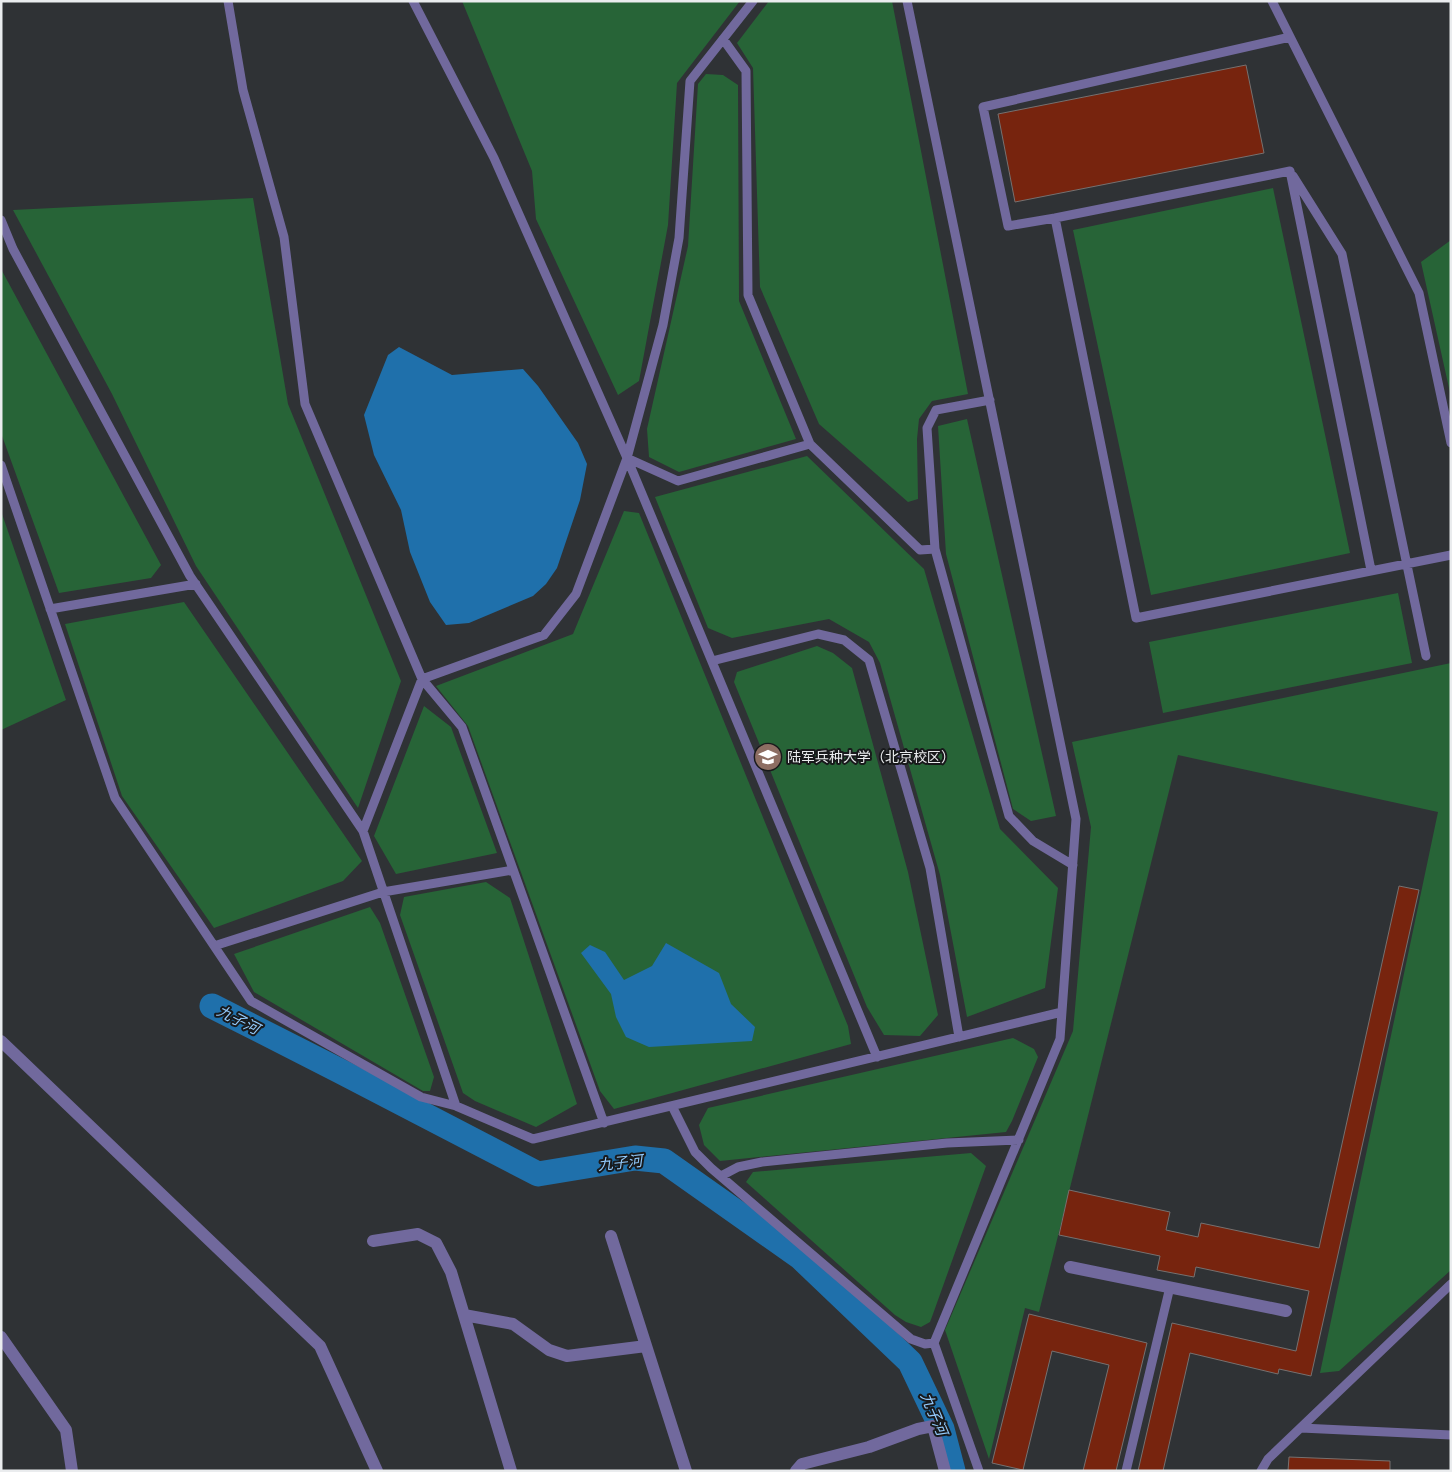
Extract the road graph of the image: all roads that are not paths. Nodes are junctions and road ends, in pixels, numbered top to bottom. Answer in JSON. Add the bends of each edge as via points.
{"nodes":[{"id":1,"x":228,"y":1,"type":"edge"},
{"id":2,"x":413,"y":1,"type":"edge"},
{"id":3,"x":754,"y":1,"type":"edge"},
{"id":4,"x":907,"y":1,"type":"edge"},
{"id":5,"x":1272,"y":1,"type":"edge"},
{"id":6,"x":1290,"y":37,"type":"junction"},
{"id":7,"x":723,"y":39,"type":"junction"},
{"id":8,"x":1290,"y":171,"type":"junction"},
{"id":9,"x":1055,"y":218,"type":"junction"},
{"id":10,"x":1,"y":220,"type":"edge"},
{"id":11,"x":990,"y":400,"type":"junction"},
{"id":12,"x":810,"y":444,"type":"junction"},
{"id":13,"x":1451,"y":444,"type":"edge"},
{"id":14,"x":628,"y":458,"type":"junction"},
{"id":15,"x":1,"y":465,"type":"edge"},
{"id":16,"x":935,"y":549,"type":"junction"},
{"id":17,"x":1451,"y":555,"type":"edge"},
{"id":18,"x":1371,"y":570,"type":"junction"},
{"id":19,"x":196,"y":584,"type":"junction"},
{"id":20,"x":50,"y":609,"type":"junction"},
{"id":21,"x":1426,"y":656,"type":"dead end"},
{"id":22,"x":712,"y":661,"type":"junction"},
{"id":23,"x":422,"y":679,"type":"junction"},
{"id":24,"x":362,"y":831,"type":"junction"},
{"id":25,"x":1073,"y":865,"type":"junction"},
{"id":26,"x":513,"y":870,"type":"junction"},
{"id":27,"x":383,"y":892,"type":"junction"},
{"id":28,"x":214,"y":946,"type":"junction"},
{"id":29,"x":1062,"y":1012,"type":"junction"},
{"id":30,"x":959,"y":1037,"type":"junction"},
{"id":31,"x":1,"y":1041,"type":"edge"},
{"id":32,"x":877,"y":1057,"type":"junction"},
{"id":33,"x":456,"y":1106,"type":"junction"},
{"id":34,"x":672,"y":1106,"type":"junction"},
{"id":35,"x":604,"y":1122,"type":"junction"},
{"id":36,"x":1018,"y":1140,"type":"junction"},
{"id":37,"x":721,"y":1176,"type":"junction"},
{"id":38,"x":611,"y":1236,"type":"dead end"},
{"id":39,"x":373,"y":1241,"type":"dead end"},
{"id":40,"x":1070,"y":1267,"type":"dead end"},
{"id":41,"x":1451,"y":1284,"type":"edge"},
{"id":42,"x":1170,"y":1287,"type":"junction"},
{"id":43,"x":1286,"y":1311,"type":"dead end"},
{"id":44,"x":464,"y":1315,"type":"junction"},
{"id":45,"x":1,"y":1337,"type":"edge"},
{"id":46,"x":934,"y":1343,"type":"junction"},
{"id":47,"x":646,"y":1346,"type":"junction"},
{"id":48,"x":1301,"y":1428,"type":"junction"},
{"id":49,"x":1451,"y":1435,"type":"edge"},
{"id":50,"x":72,"y":1471,"type":"edge"},
{"id":51,"x":377,"y":1471,"type":"edge"},
{"id":52,"x":511,"y":1471,"type":"edge"},
{"id":53,"x":686,"y":1471,"type":"edge"},
{"id":54,"x":796,"y":1471,"type":"edge"},
{"id":55,"x":945,"y":1471,"type":"edge"},
{"id":56,"x":979,"y":1471,"type":"edge"},
{"id":57,"x":1126,"y":1471,"type":"edge"},
{"id":58,"x":1261,"y":1471,"type":"edge"}],
"edges":[{"from":1,"to":23,"type":"lane","via":[[243,90],[284,237],[305,404]]},
{"from":2,"to":14,"type":"lane","via":[[494,158]]},
{"from":3,"to":7,"type":"lane"},
{"from":4,"to":11,"type":"lane"},
{"from":5,"to":6,"type":"lane"},
{"from":6,"to":9,"type":"lane","via":[[983,107],[1008,226]]},
{"from":6,"to":13,"type":"lane","via":[[1419,293]]},
{"from":7,"to":12,"type":"lane","via":[[746,71],[748,295]]},
{"from":7,"to":14,"type":"lane","via":[[690,81],[678,238],[663,325]]},
{"from":8,"to":9,"type":"lane"},
{"from":8,"to":18,"type":"lane"},
{"from":8,"to":21,"type":"lane","via":[[1342,254]]},
{"from":9,"to":18,"type":"lane","via":[[1136,618]]},
{"from":10,"to":19,"type":"lane","via":[[13,249]]},
{"from":11,"to":16,"type":"lane","via":[[936,410],[927,428]]},
{"from":11,"to":25,"type":"lane","via":[[1076,819]]},
{"from":12,"to":14,"type":"lane","via":[[678,480]]},
{"from":12,"to":16,"type":"lane","via":[[920,550]]},
{"from":14,"to":22,"type":"lane"},
{"from":14,"to":23,"type":"lane","via":[[576,594],[544,635]]},
{"from":15,"to":20,"type":"lane"},
{"from":16,"to":25,"type":"lane","via":[[1009,816],[1033,842]]},
{"from":17,"to":18,"type":"lane"},
{"from":19,"to":20,"type":"lane"},
{"from":19,"to":24,"type":"lane"},
{"from":20,"to":28,"type":"lane","via":[[115,798]]},
{"from":22,"to":30,"type":"lane","via":[[818,634],[844,640],[869,660],[930,868]]},
{"from":22,"to":32,"type":"lane"},
{"from":23,"to":24,"type":"lane"},
{"from":23,"to":26,"type":"lane","via":[[462,727]]},
{"from":24,"to":27,"type":"lane"},
{"from":25,"to":29,"type":"lane"},
{"from":26,"to":27,"type":"lane"},
{"from":26,"to":35,"type":"lane"},
{"from":27,"to":28,"type":"lane"},
{"from":27,"to":33,"type":"lane"},
{"from":28,"to":33,"type":"lane","via":[[251,1001],[421,1097]]},
{"from":29,"to":30,"type":"lane"},
{"from":29,"to":36,"type":"lane","via":[[1060,1039]]},
{"from":30,"to":32,"type":"lane"},
{"from":31,"to":51,"type":"street","via":[[320,1346]]},
{"from":32,"to":34,"type":"lane"},
{"from":33,"to":35,"type":"lane","via":[[533,1139]]},
{"from":34,"to":35,"type":"lane"},
{"from":34,"to":37,"type":"lane","via":[[695,1152]]},
{"from":36,"to":37,"type":"lane","via":[[947,1143],[762,1162],[738,1167]]},
{"from":36,"to":46,"type":"lane"},
{"from":37,"to":46,"type":"lane","via":[[911,1339],[925,1344]]},
{"from":38,"to":47,"type":"street"},
{"from":39,"to":44,"type":"street","via":[[418,1234],[436,1243],[451,1272]]},
{"from":40,"to":42,"type":"street"},
{"from":41,"to":48,"type":"lane"},
{"from":42,"to":43,"type":"street"},
{"from":42,"to":57,"type":"lane"},
{"from":44,"to":47,"type":"street","via":[[513,1324],[549,1350],[567,1356]]},
{"from":44,"to":52,"type":"street"},
{"from":45,"to":50,"type":"street","via":[[66,1430]]},
{"from":46,"to":56,"type":"lane"},
{"from":47,"to":53,"type":"street"},
{"from":48,"to":49,"type":"lane"},
{"from":48,"to":58,"type":"lane","via":[[1268,1459]]},
{"from":54,"to":55,"type":"street","via":[[802,1464],[933,1426]]}]}
